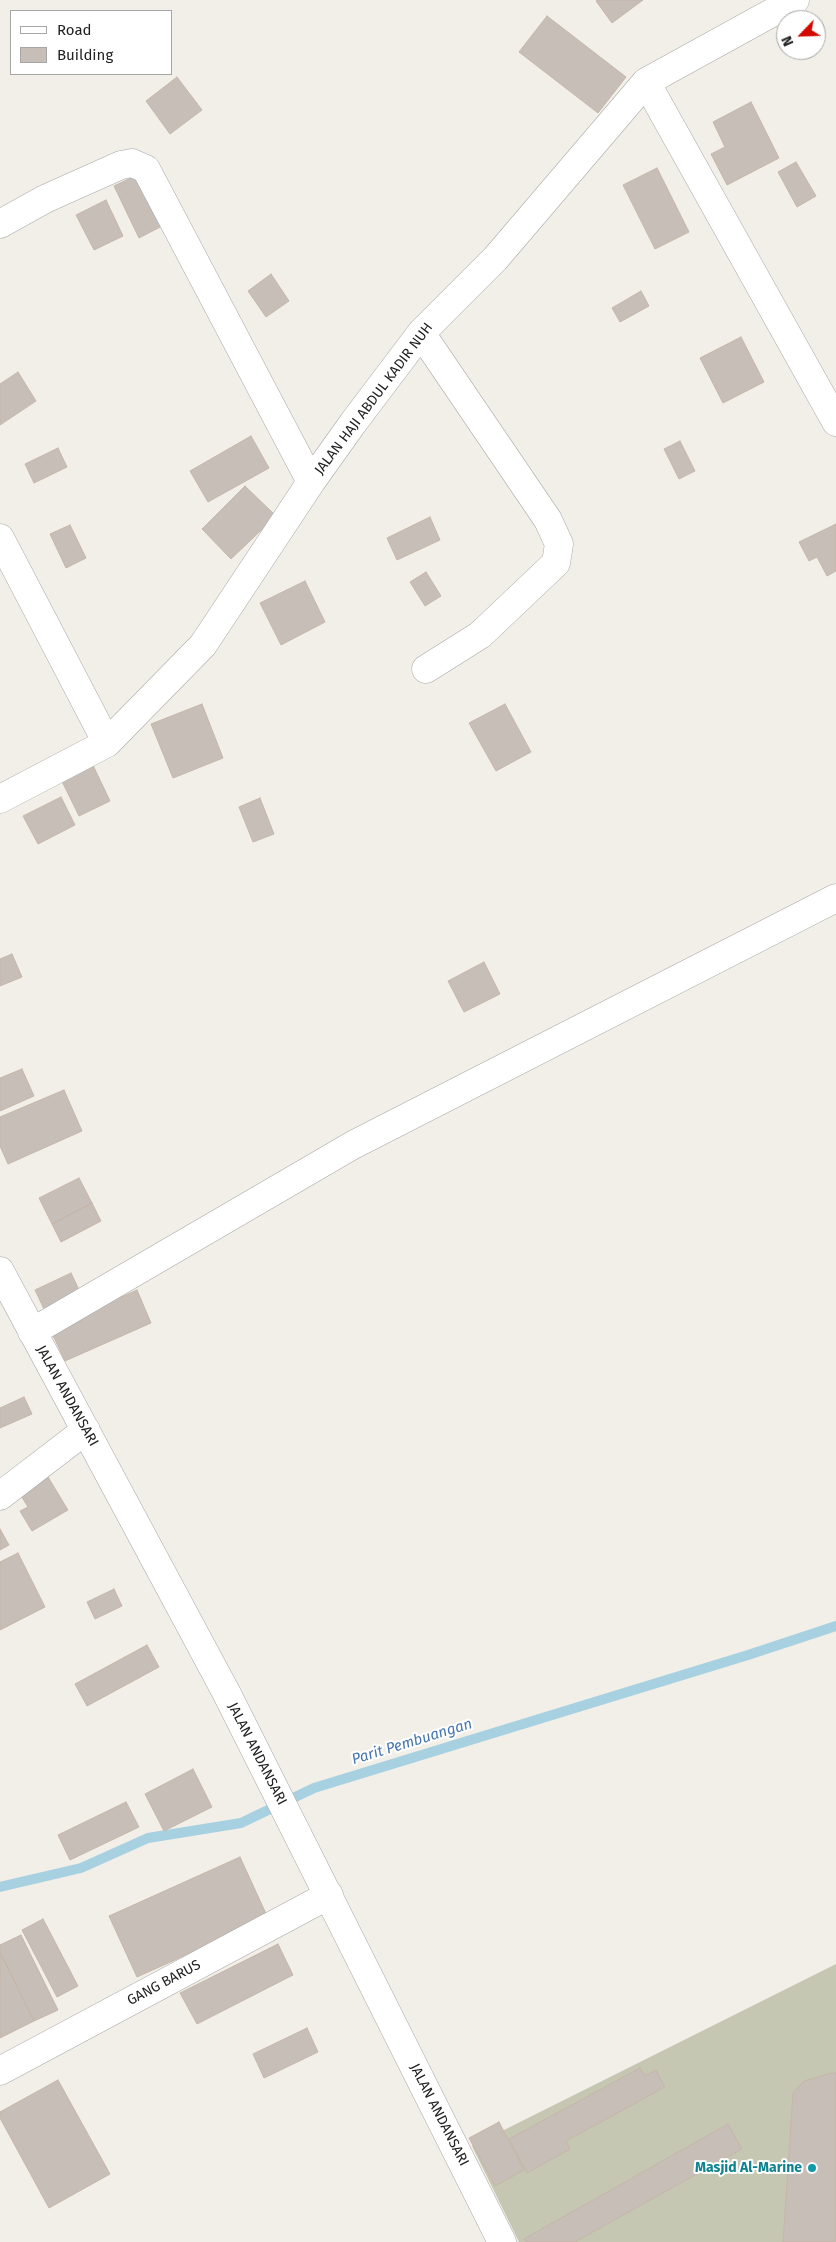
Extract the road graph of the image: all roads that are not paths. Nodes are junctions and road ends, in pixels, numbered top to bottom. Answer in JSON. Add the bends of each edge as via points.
{"nodes":[{"id":1,"x":795,"y":0,"type":"edge"},
{"id":2,"x":646,"y":82,"type":"junction"},
{"id":3,"x":0,"y":224,"type":"edge"},
{"id":4,"x":421,"y":333,"type":"junction"},
{"id":5,"x":836,"y":422,"type":"edge"},
{"id":6,"x":311,"y":482,"type":"junction"},
{"id":7,"x":0,"y":538,"type":"edge"},
{"id":8,"x":426,"y":669,"type":"dead end"},
{"id":9,"x":107,"y":744,"type":"junction"},
{"id":10,"x":0,"y":799,"type":"edge"},
{"id":11,"x":836,"y":898,"type":"edge"},
{"id":12,"x":0,"y":1271,"type":"edge"},
{"id":13,"x":32,"y":1332,"type":"junction"},
{"id":14,"x":86,"y":1430,"type":"junction"},
{"id":15,"x":0,"y":1496,"type":"edge"},
{"id":16,"x":329,"y":1895,"type":"junction"},
{"id":17,"x":0,"y":2071,"type":"edge"},
{"id":18,"x":502,"y":2242,"type":"edge"}],
"edges":[{"from":1,"to":2,"type":"street","name":"JALAN HAJI ABDUL KADIR NUH"},
{"from":2,"to":4,"type":"street","name":"JALAN HAJI ABDUL KADIR NUH","via":[[495,259]]},
{"from":2,"to":5,"type":"street"},
{"from":3,"to":6,"type":"street","via":[[121,165],[132,163],[146,168]]},
{"from":4,"to":6,"type":"street","name":"JALAN HAJI ABDUL KADIR NUH"},
{"from":4,"to":8,"type":"street","via":[[548,520],[559,544],[556,563],[480,635]]},
{"from":6,"to":9,"type":"street","name":"JALAN HAJI ABDUL KADIR NUH","via":[[203,645]]},
{"from":7,"to":9,"type":"street"},
{"from":9,"to":10,"type":"street","name":"JALAN HAJI ABDUL KADIR NUH"},
{"from":11,"to":13,"type":"street","via":[[353,1145]]},
{"from":12,"to":13,"type":"street","name":"JALAN ANDANSARI"},
{"from":13,"to":14,"type":"street","name":"JALAN ANDANSARI"},
{"from":14,"to":15,"type":"street"},
{"from":14,"to":16,"type":"street","name":"JALAN ANDANSARI"},
{"from":16,"to":17,"type":"street","name":"GANG BARUS"},
{"from":16,"to":18,"type":"street","name":"JALAN ANDANSARI"}]}
